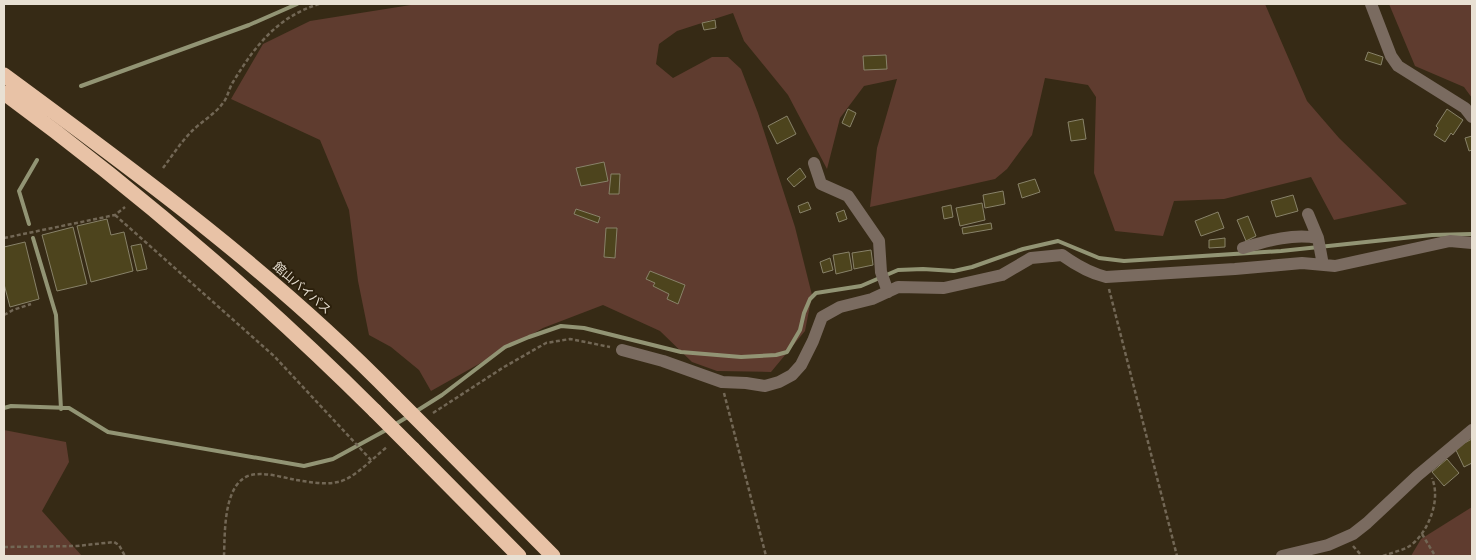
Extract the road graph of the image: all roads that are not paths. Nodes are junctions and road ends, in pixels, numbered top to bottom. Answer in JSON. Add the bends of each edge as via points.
{"nodes":[{"id":1,"x":1371,"y":4,"type":"edge"},
{"id":2,"x":4,"y":75,"type":"edge"},
{"id":3,"x":4,"y":93,"type":"edge"},
{"id":4,"x":1472,"y":117,"type":"edge"},
{"id":5,"x":814,"y":163,"type":"dead end"},
{"id":6,"x":1308,"y":214,"type":"dead end"},
{"id":7,"x":1472,"y":243,"type":"edge"},
{"id":8,"x":1243,"y":248,"type":"dead end"},
{"id":9,"x":1321,"y":250,"type":"junction"},
{"id":10,"x":887,"y":288,"type":"junction"},
{"id":11,"x":622,"y":350,"type":"road end"},
{"id":12,"x":1472,"y":430,"type":"edge"},
{"id":13,"x":519,"y":556,"type":"edge"},
{"id":14,"x":553,"y":556,"type":"edge"},
{"id":15,"x":1282,"y":556,"type":"edge"}],
"edges":[{"from":1,"to":4,"type":"street","via":[[1398,66],[1465,108]]},
{"from":2,"to":14,"type":"highway","name":"館山バイパス","bridge":true,"via":[[186,211],[271,280],[351,352]]},
{"from":3,"to":13,"type":"highway","bridge":true,"via":[[180,231],[252,294],[375,411]]},
{"from":5,"to":10,"type":"street","via":[[821,184],[848,196],[879,241],[881,272]]},
{"from":6,"to":9,"type":"street"},
{"from":7,"to":9,"type":"street","via":[[1450,241],[1335,266]]},
{"from":8,"to":9,"type":"street","via":[[1288,238]]},
{"from":9,"to":10,"type":"street","via":[[1302,263],[1106,277],[1094,274],[1062,255],[1031,258],[1002,274],[944,288]]},
{"from":10,"to":11,"type":"street","via":[[872,299],[840,307],[822,316],[801,365],[792,375],[765,386],[722,382]]},
{"from":12,"to":15,"type":"street","via":[[1353,534],[1328,545]]}]}
